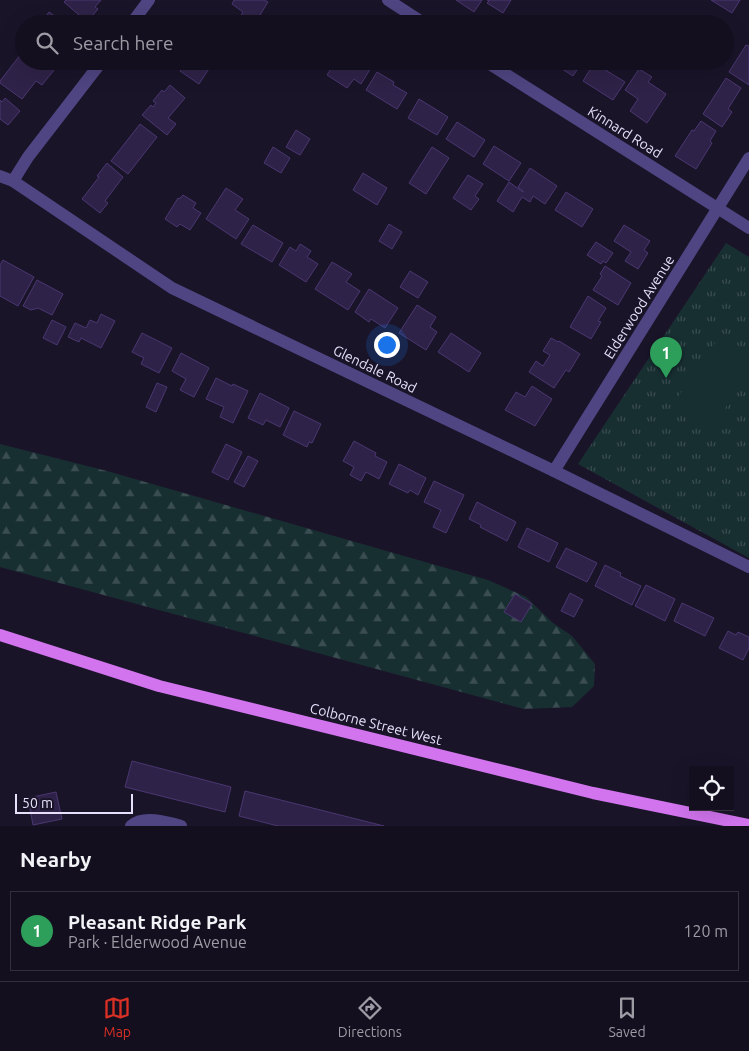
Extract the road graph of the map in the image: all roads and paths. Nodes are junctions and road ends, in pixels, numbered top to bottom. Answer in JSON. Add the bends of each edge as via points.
{"nodes":[{"id":1,"x":149,"y":0,"type":"edge"},
{"id":2,"x":388,"y":0,"type":"edge"},
{"id":3,"x":138,"y":15,"type":"edge"},
{"id":4,"x":411,"y":15,"type":"edge"},
{"id":5,"x":95,"y":70,"type":"edge"},
{"id":6,"x":499,"y":70,"type":"edge"},
{"id":7,"x":749,"y":158,"type":"edge"},
{"id":8,"x":0,"y":176,"type":"edge"},
{"id":9,"x":12,"y":181,"type":"junction"},
{"id":10,"x":718,"y":208,"type":"junction"},
{"id":11,"x":749,"y":228,"type":"edge"},
{"id":12,"x":554,"y":471,"type":"junction"},
{"id":13,"x":749,"y":567,"type":"edge"},
{"id":14,"x":0,"y":635,"type":"edge"},
{"id":15,"x":749,"y":825,"type":"edge"},
{"id":16,"x":131,"y":826,"type":"edge"},
{"id":17,"x":181,"y":826,"type":"edge"}],
"edges":[{"from":1,"to":3,"type":"street"},
{"from":2,"to":4,"type":"street"},
{"from":5,"to":9,"type":"street"},
{"from":6,"to":10,"type":"street","name":"Kinnard Road"},
{"from":7,"to":10,"type":"street","name":"Elderwood Avenue"},
{"from":8,"to":9,"type":"street","name":"Glendale Road"},
{"from":9,"to":12,"type":"street","name":"Glendale Road","via":[[172,288]]},
{"from":10,"to":11,"type":"street","name":"Kinnard Road"},
{"from":10,"to":12,"type":"street","name":"Elderwood Avenue"},
{"from":12,"to":13,"type":"street","name":"Glendale Road"},
{"from":14,"to":15,"type":"main road","name":"Colborne Street West","via":[[159,686],[593,793]]},
{"from":16,"to":17,"type":"street","via":[[147,820]]}]}
